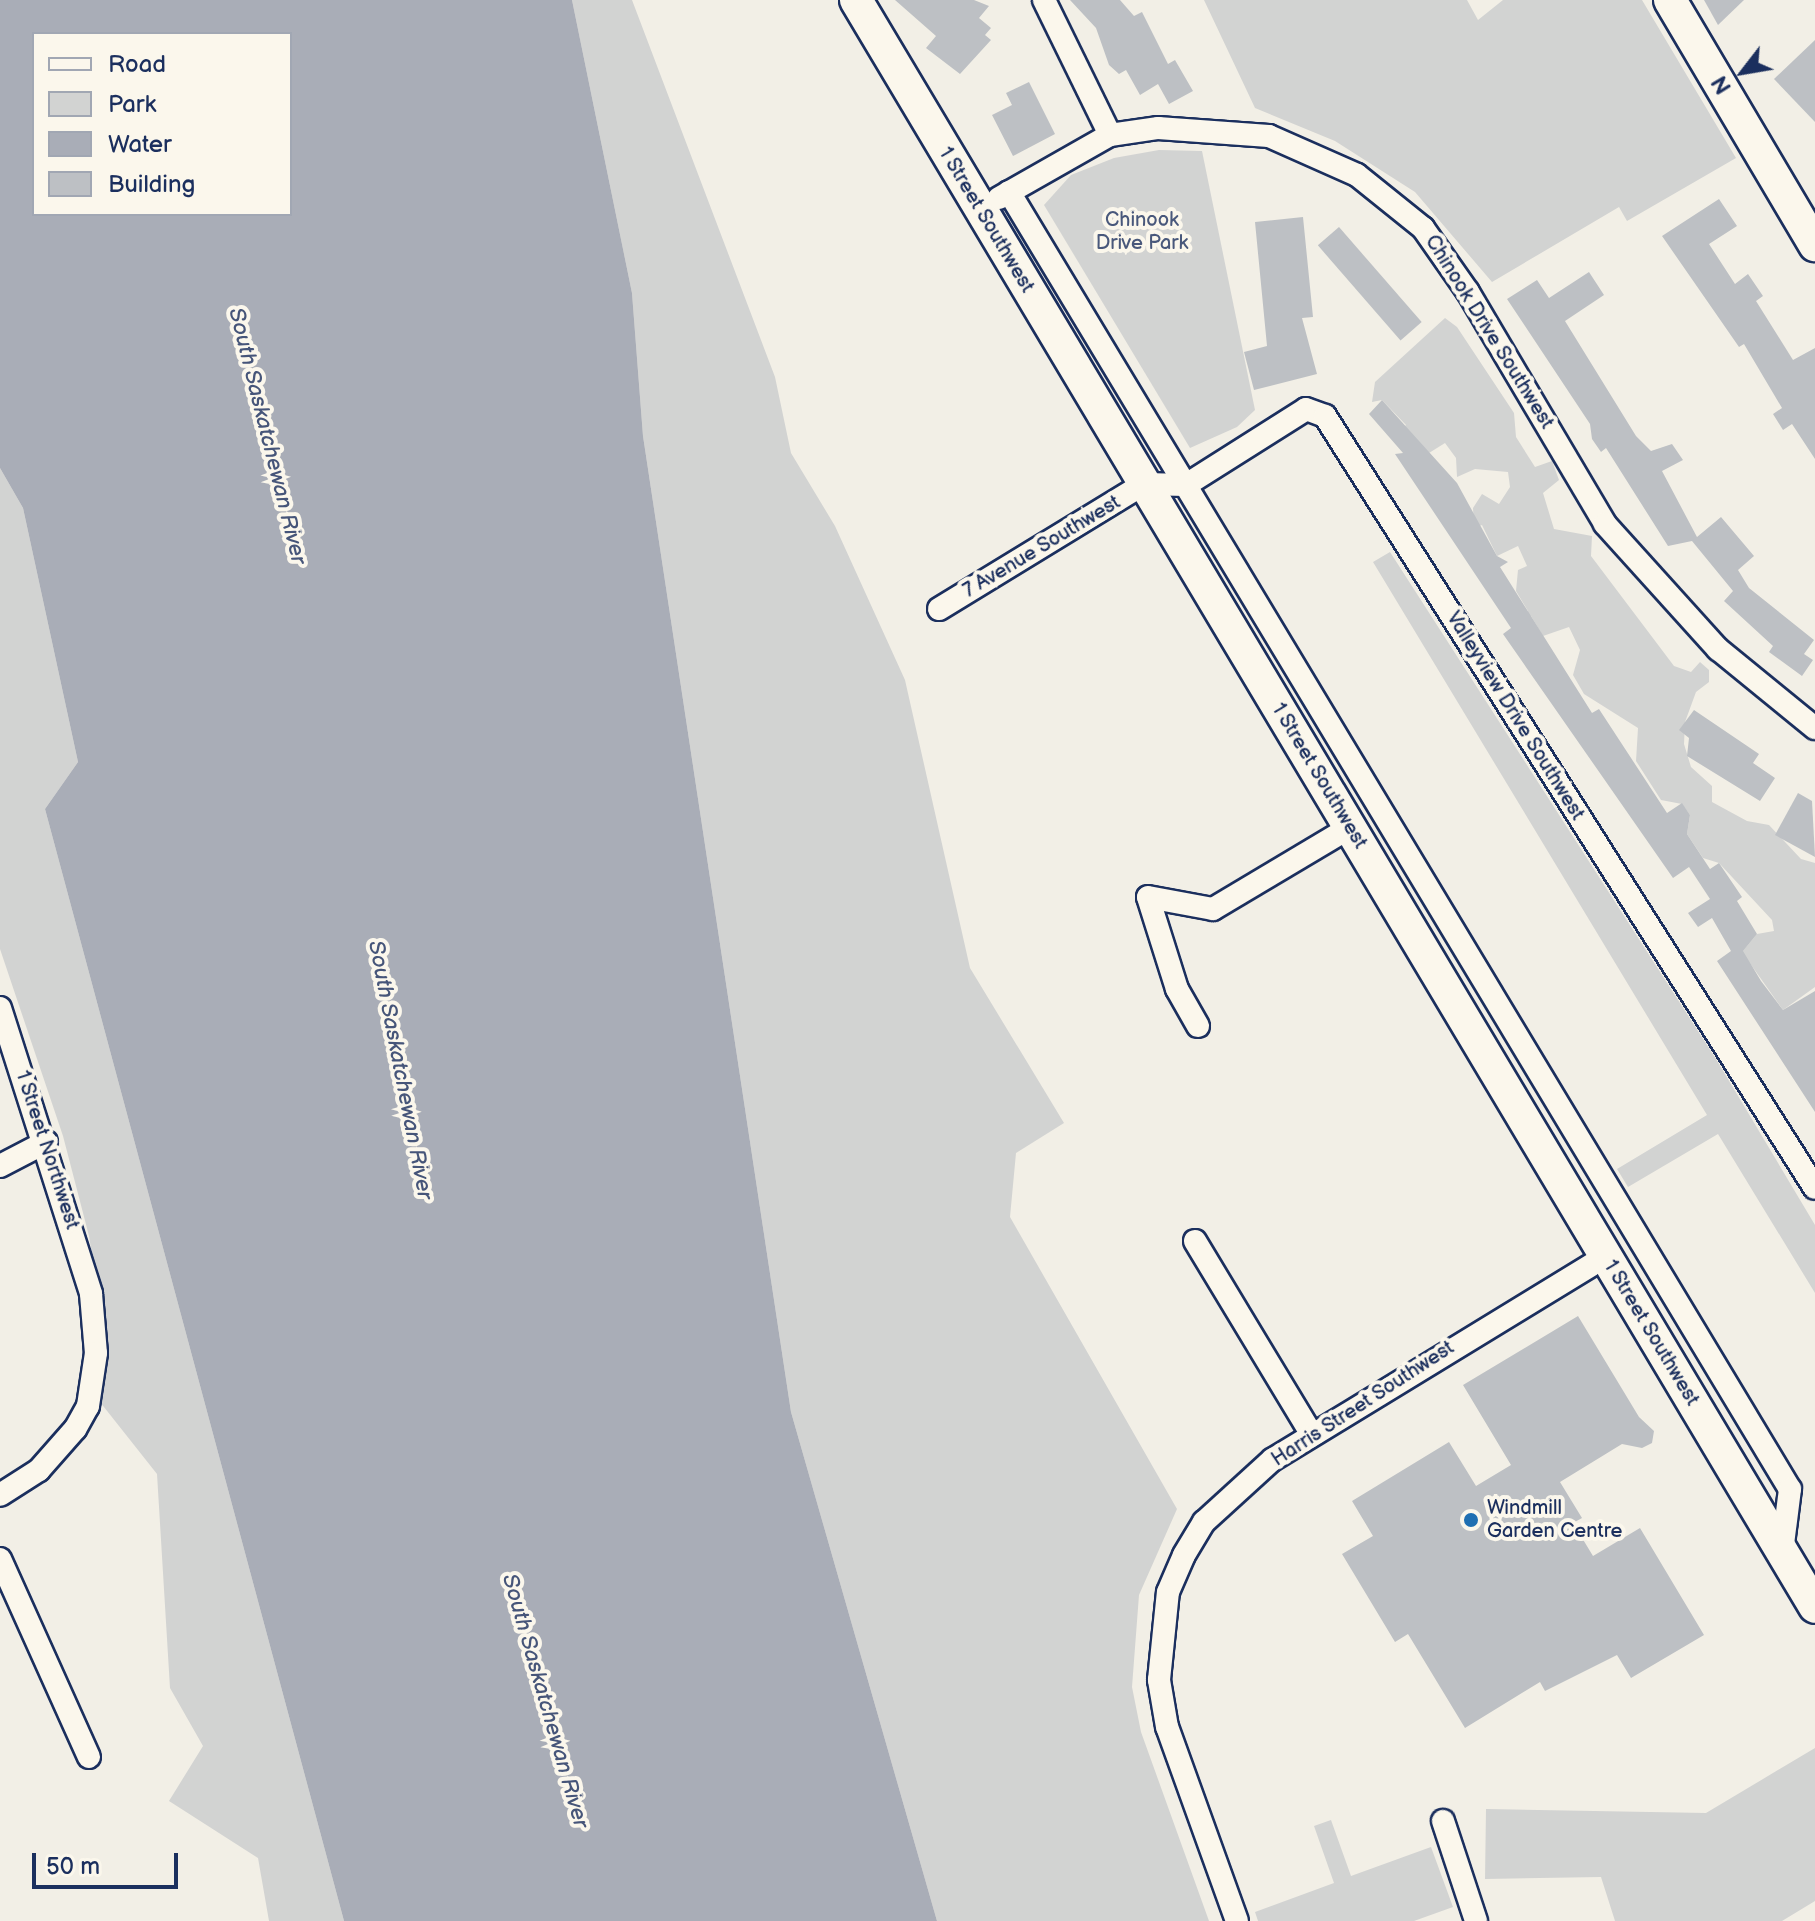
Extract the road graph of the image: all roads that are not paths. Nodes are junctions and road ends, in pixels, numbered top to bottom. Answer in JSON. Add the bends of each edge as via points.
{"nodes":[{"id":1,"x":856,"y":0,"type":"edge"},
{"id":2,"x":1044,"y":0,"type":"edge"},
{"id":3,"x":1670,"y":0,"type":"edge"},
{"id":4,"x":1110,"y":135,"type":"junction"},
{"id":5,"x":1009,"y":192,"type":"junction"},
{"id":6,"x":980,"y":209,"type":"junction"},
{"id":7,"x":1815,"y":245,"type":"edge"},
{"id":8,"x":1144,"y":484,"type":"junction"},
{"id":9,"x":1186,"y":485,"type":"junction"},
{"id":10,"x":939,"y":609,"type":"dead end"},
{"id":11,"x":1815,"y":728,"type":"edge"},
{"id":12,"x":1349,"y":828,"type":"junction"},
{"id":13,"x":0,"y":1008,"type":"edge"},
{"id":14,"x":1198,"y":1026,"type":"dead end"},
{"id":15,"x":46,"y":1142,"type":"junction"},
{"id":16,"x":0,"y":1166,"type":"edge"},
{"id":17,"x":1815,"y":1188,"type":"edge"},
{"id":18,"x":1195,"y":1241,"type":"dead end"},
{"id":19,"x":1606,"y":1256,"type":"junction"},
{"id":20,"x":1311,"y":1433,"type":"junction"},
{"id":21,"x":0,"y":1495,"type":"edge"},
{"id":22,"x":1782,"y":1552,"type":"junction"},
{"id":23,"x":0,"y":1559,"type":"edge"},
{"id":24,"x":1815,"y":1607,"type":"edge"},
{"id":25,"x":89,"y":1757,"type":"dead end"},
{"id":26,"x":1443,"y":1821,"type":"dead end"},
{"id":27,"x":1237,"y":1921,"type":"edge"},
{"id":28,"x":1476,"y":1921,"type":"edge"}],
"edges":[{"from":1,"to":6,"type":"street","name":"1 Street Southwest"},
{"from":2,"to":4,"type":"street"},
{"from":3,"to":7,"type":"street"},
{"from":4,"to":5,"type":"street","name":"Chinook Drive Southwest"},
{"from":4,"to":11,"type":"street","name":"Chinook Drive Southwest","via":[[1216,127],[1269,136],[1357,175],[1423,228],[1605,524],[1718,649]]},
{"from":5,"to":6,"type":"street","name":"Chinook Drive Southwest"},
{"from":5,"to":9,"type":"street","name":"1 Street Southwest"},
{"from":6,"to":8,"type":"street","name":"1 Street Southwest"},
{"from":8,"to":9,"type":"street"},
{"from":8,"to":10,"type":"street","name":"7 Avenue Southwest"},
{"from":8,"to":12,"type":"street","name":"1 Street Southwest"},
{"from":9,"to":17,"type":"street","name":"Valleyview Drive Southwest","via":[[1306,409],[1325,416]]},
{"from":9,"to":22,"type":"street","name":"1 Street Southwest","via":[[1790,1489]]},
{"from":12,"to":14,"type":"street","via":[[1213,909],[1148,897]]},
{"from":12,"to":19,"type":"street","name":"1 Street Southwest"},
{"from":13,"to":15,"type":"street","name":"1 Street Northwest"},
{"from":15,"to":16,"type":"street"},
{"from":15,"to":21,"type":"street","name":"1 Street Northwest","via":[[91,1294],[96,1353],[88,1406],[58,1451]]},
{"from":18,"to":20,"type":"street"},
{"from":19,"to":20,"type":"street","name":"Harris Street Southwest"},
{"from":19,"to":22,"type":"street","name":"1 Street Southwest"},
{"from":20,"to":27,"type":"street","name":"Harris Street Southwest","via":[[1204,1522],[1168,1592],[1161,1636],[1167,1727]]},
{"from":22,"to":24,"type":"street","name":"1 Street Southwest"},
{"from":23,"to":25,"type":"street"},
{"from":26,"to":28,"type":"street"}]}
